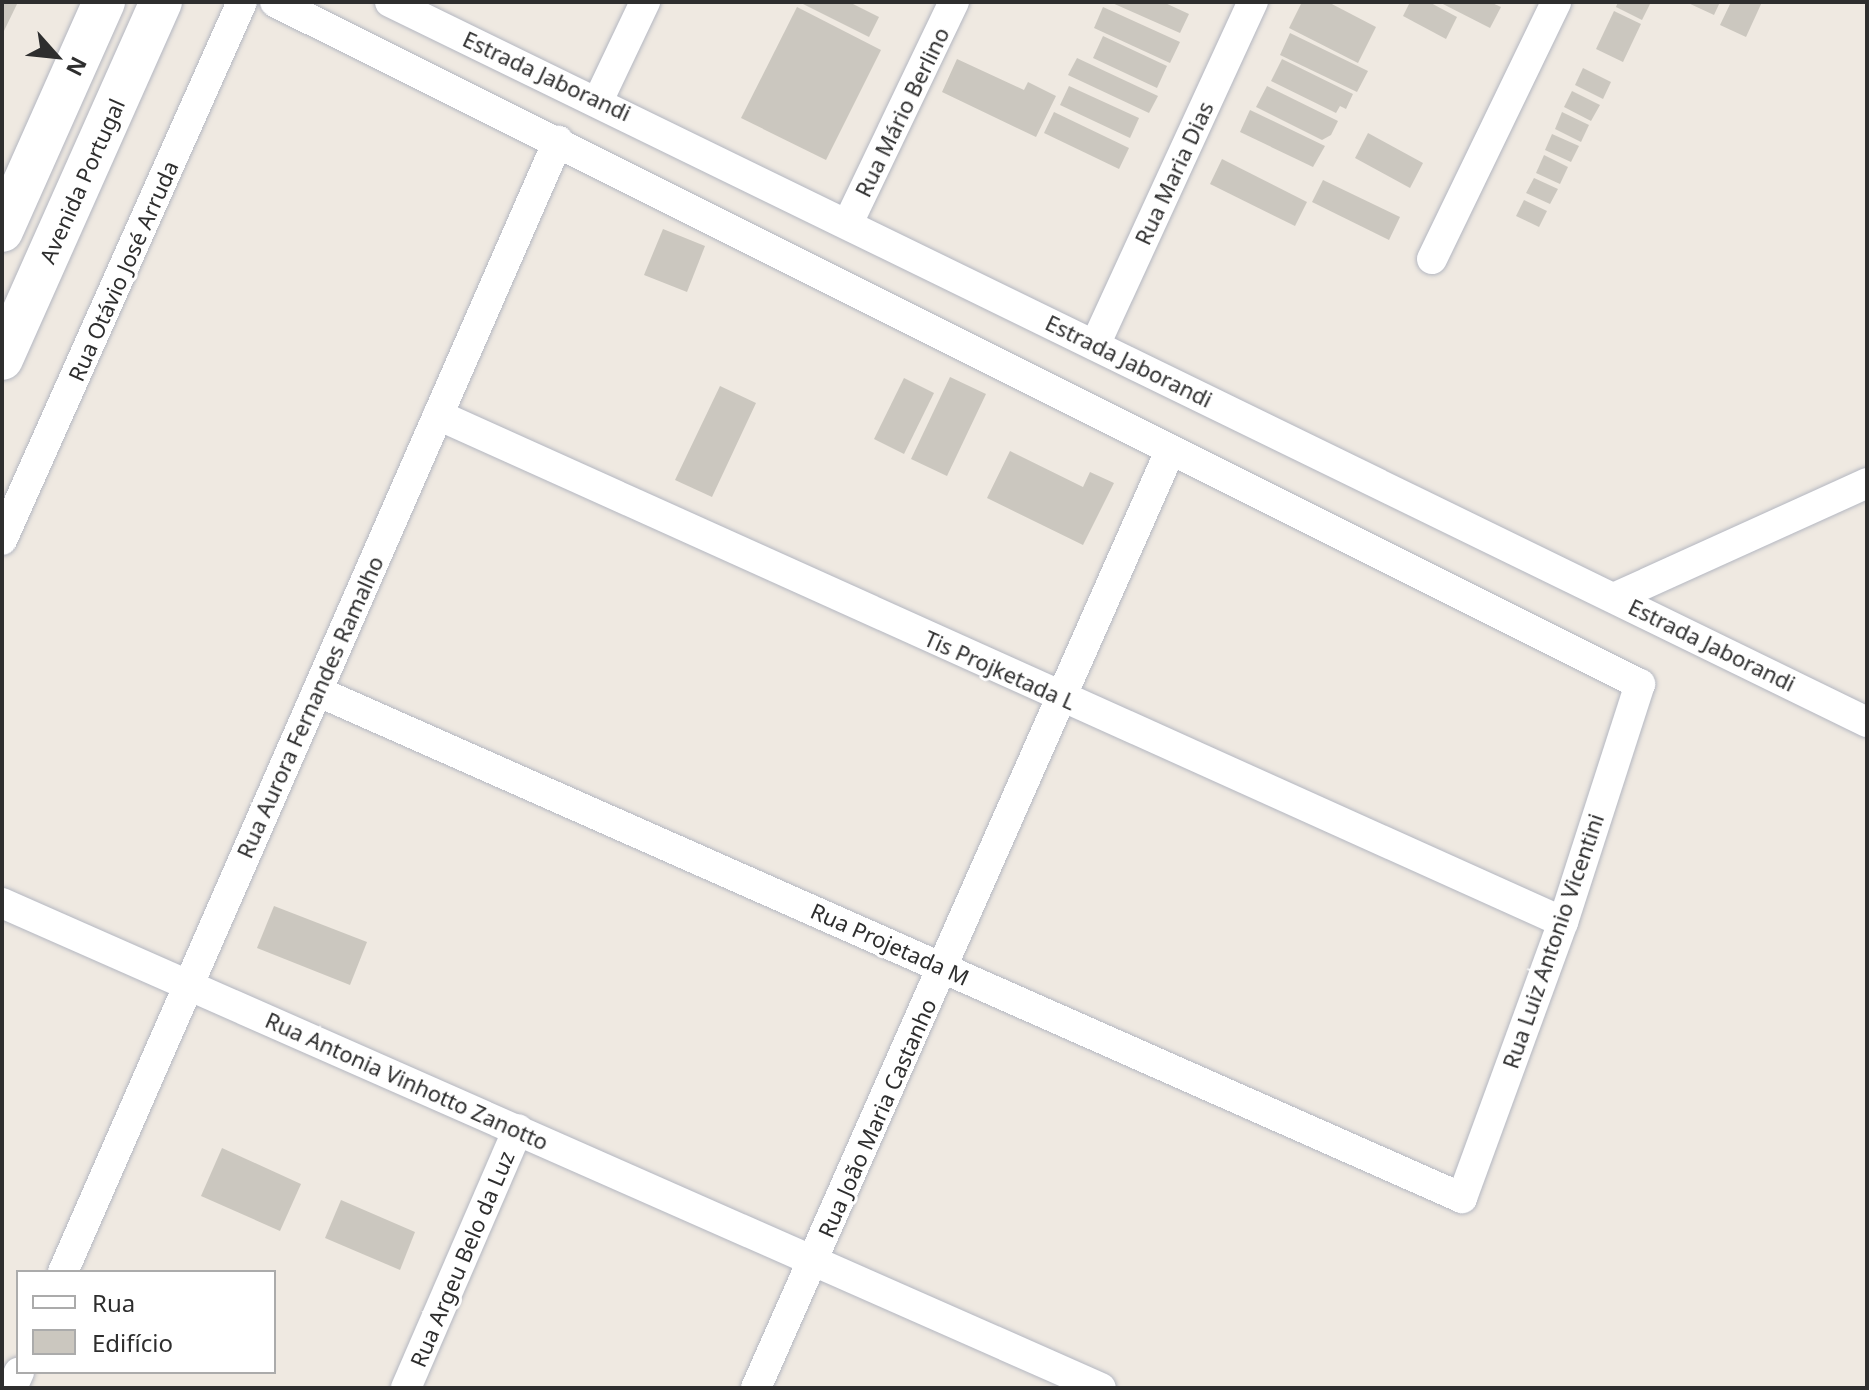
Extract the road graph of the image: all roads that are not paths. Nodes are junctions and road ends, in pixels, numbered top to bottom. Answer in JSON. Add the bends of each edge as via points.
{"nodes":[{"id":1,"x":104,"y":2,"type":"edge"},
{"id":2,"x":161,"y":2,"type":"edge"},
{"id":3,"x":242,"y":2,"type":"edge"},
{"id":4,"x":275,"y":2,"type":"edge"},
{"id":5,"x":390,"y":2,"type":"edge"},
{"id":6,"x":645,"y":2,"type":"edge"},
{"id":7,"x":954,"y":2,"type":"edge"},
{"id":8,"x":1253,"y":2,"type":"edge"},
{"id":9,"x":1556,"y":2,"type":"edge"},
{"id":10,"x":598,"y":101,"type":"junction"},
{"id":11,"x":558,"y":141,"type":"junction"},
{"id":12,"x":849,"y":221,"type":"junction"},
{"id":13,"x":2,"y":231,"type":"edge"},
{"id":14,"x":1432,"y":259,"type":"dead end"},
{"id":15,"x":1095,"y":345,"type":"junction"},
{"id":16,"x":2,"y":359,"type":"edge"},
{"id":17,"x":438,"y":415,"type":"junction"},
{"id":18,"x":1170,"y":451,"type":"junction"},
{"id":19,"x":1867,"y":483,"type":"edge"},
{"id":20,"x":2,"y":540,"type":"edge"},
{"id":21,"x":1616,"y":597,"type":"junction"},
{"id":22,"x":317,"y":691,"type":"junction"},
{"id":23,"x":1061,"y":698,"type":"junction"},
{"id":24,"x":1867,"y":722,"type":"edge"},
{"id":25,"x":2,"y":903,"type":"edge"},
{"id":26,"x":1563,"y":922,"type":"junction"},
{"id":27,"x":945,"y":968,"type":"junction"},
{"id":28,"x":189,"y":985,"type":"junction"},
{"id":29,"x":518,"y":1129,"type":"junction"},
{"id":30,"x":1462,"y":1198,"type":"joint"},
{"id":31,"x":813,"y":1259,"type":"junction"},
{"id":32,"x":64,"y":1270,"type":"edge"},
{"id":33,"x":406,"y":1388,"type":"edge"},
{"id":34,"x":756,"y":1388,"type":"edge"},
{"id":35,"x":1101,"y":1388,"type":"edge"}],
"edges":[{"from":1,"to":13,"type":"main road"},
{"from":2,"to":16,"type":"main road","name":"Avenida Portugal"},
{"from":3,"to":20,"type":"street","name":"Rua Otávio José Arruda"},
{"from":4,"to":11,"type":"street"},
{"from":5,"to":10,"type":"street","name":"Estrada Jaborandi"},
{"from":6,"to":10,"type":"street"},
{"from":7,"to":12,"type":"street","name":"Rua Mário Berlino"},
{"from":8,"to":15,"type":"street","name":"Rua Maria Dias"},
{"from":9,"to":14,"type":"street"},
{"from":10,"to":12,"type":"street","name":"Estrada Jaborandi"},
{"from":11,"to":17,"type":"street","name":"Rua Aurora Fernandes Ramalho"},
{"from":11,"to":18,"type":"street"},
{"from":12,"to":15,"type":"street","name":"Estrada Jaborandi"},
{"from":15,"to":21,"type":"street","name":"Estrada Jaborandi"},
{"from":17,"to":22,"type":"street","name":"Rua Aurora Fernandes Ramalho"},
{"from":17,"to":23,"type":"street","name":"Tis Projketada L"},
{"from":18,"to":23,"type":"street","name":"Rua João Maria Castanho"},
{"from":18,"to":26,"type":"street","name":"Rua Luiz Antonio Vicentini","via":[[1640,684]]},
{"from":19,"to":21,"type":"street"},
{"from":21,"to":24,"type":"street","name":"Estrada Jaborandi"},
{"from":22,"to":27,"type":"street","name":"Rua Projetada M"},
{"from":22,"to":28,"type":"street","name":"Rua Aurora Fernandes Ramalho"},
{"from":23,"to":26,"type":"street","name":"Tis Projketada L"},
{"from":23,"to":27,"type":"street","name":"Rua João Maria Castanho"},
{"from":25,"to":28,"type":"street","name":"Rua Antonia Vinhotto Zanotto"},
{"from":26,"to":30,"type":"street","name":"Rua Luiz Antonio Vicentini"},
{"from":27,"to":30,"type":"street","name":"Rua Projetada M"},
{"from":27,"to":31,"type":"street","name":"Rua João Maria Castanho"},
{"from":28,"to":29,"type":"street","name":"Rua Antonia Vinhotto Zanotto"},
{"from":28,"to":32,"type":"street","name":"Rua Aurora Fernandes Ramalho"},
{"from":29,"to":31,"type":"street","name":"Rua Antonia Vinhotto Zanotto"},
{"from":29,"to":33,"type":"street","name":"Rua Argeu Belo da Luz"},
{"from":31,"to":34,"type":"street","name":"Rua João Maria Castanho"},
{"from":31,"to":35,"type":"street","name":"Rua Antonia Vinhotto Zanotto"}]}
